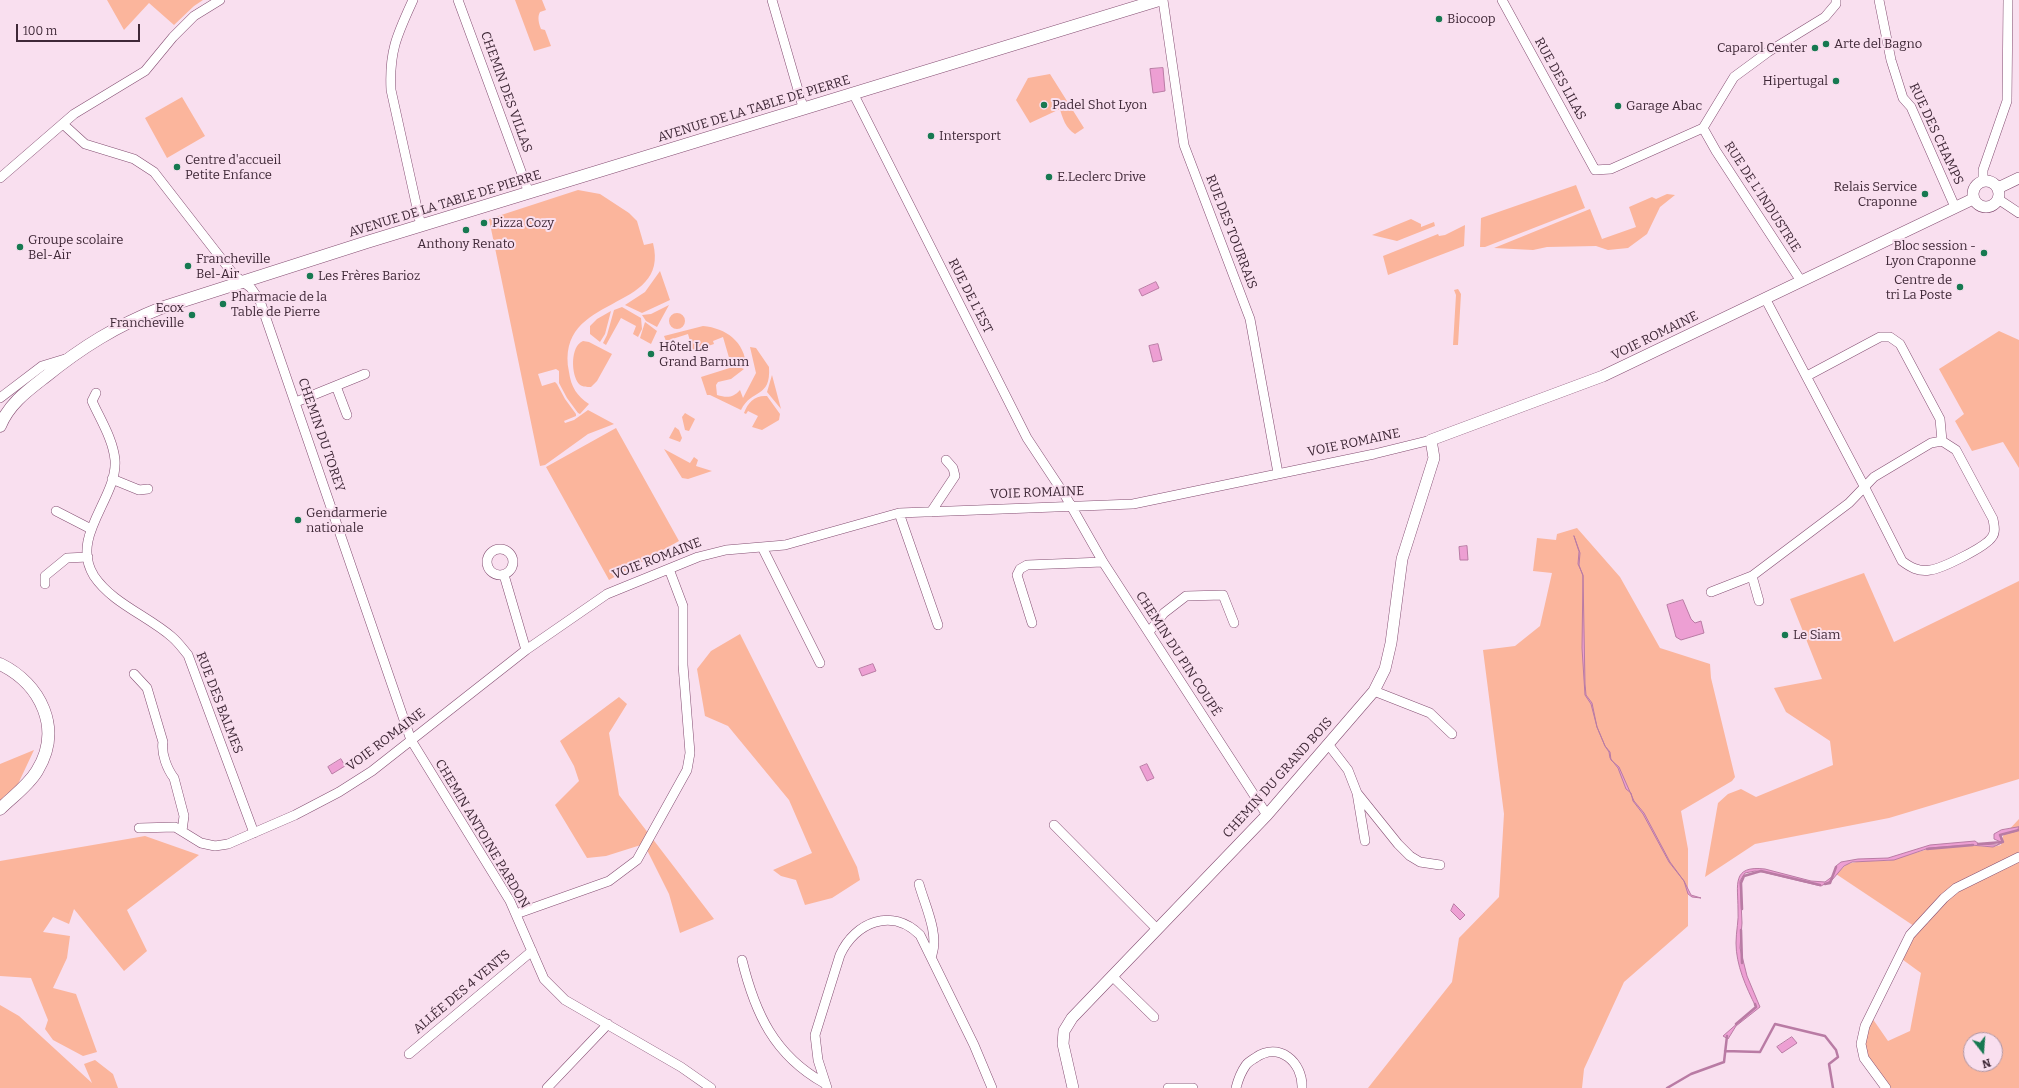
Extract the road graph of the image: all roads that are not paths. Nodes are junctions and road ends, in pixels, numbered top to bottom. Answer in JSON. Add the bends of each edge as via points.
{"nodes":[{"id":1,"x":220,"y":0,"type":"edge"},
{"id":2,"x":414,"y":0,"type":"edge"},
{"id":3,"x":458,"y":0,"type":"edge"},
{"id":4,"x":772,"y":0,"type":"edge"},
{"id":5,"x":1159,"y":0,"type":"edge"},
{"id":6,"x":1163,"y":0,"type":"edge"},
{"id":7,"x":1502,"y":0,"type":"edge"},
{"id":8,"x":1836,"y":0,"type":"edge"},
{"id":9,"x":1879,"y":0,"type":"edge"},
{"id":10,"x":2008,"y":0,"type":"edge"},
{"id":11,"x":853,"y":93,"type":"junction"},
{"id":12,"x":803,"y":107,"type":"junction"},
{"id":13,"x":63,"y":124,"type":"junction"},
{"id":14,"x":1703,"y":128,"type":"junction"},
{"id":15,"x":0,"y":178,"type":"edge"},
{"id":16,"x":2019,"y":178,"type":"edge"},
{"id":17,"x":1984,"y":181,"type":"junction"},
{"id":18,"x":529,"y":193,"type":"junction"},
{"id":19,"x":1998,"y":194,"type":"junction"},
{"id":20,"x":1973,"y":199,"type":"junction"},
{"id":21,"x":1955,"y":207,"type":"junction"},
{"id":22,"x":2019,"y":213,"type":"edge"},
{"id":23,"x":421,"y":226,"type":"junction"},
{"id":24,"x":1801,"y":281,"type":"junction"},
{"id":25,"x":242,"y":282,"type":"junction"},
{"id":26,"x":1765,"y":298,"type":"junction"},
{"id":27,"x":68,"y":358,"type":"junction"},
{"id":28,"x":365,"y":374,"type":"dead end"},
{"id":29,"x":1807,"y":376,"type":"junction"},
{"id":30,"x":336,"y":386,"type":"junction"},
{"id":31,"x":96,"y":393,"type":"dead end"},
{"id":32,"x":0,"y":398,"type":"edge"},
{"id":33,"x":296,"y":402,"type":"junction"},
{"id":34,"x":347,"y":415,"type":"dead end"},
{"id":35,"x":0,"y":426,"type":"edge"},
{"id":36,"x":1431,"y":440,"type":"junction"},
{"id":37,"x":1942,"y":442,"type":"junction"},
{"id":38,"x":946,"y":460,"type":"dead end"},
{"id":39,"x":1278,"y":474,"type":"junction"},
{"id":40,"x":112,"y":479,"type":"junction"},
{"id":41,"x":1864,"y":486,"type":"junction"},
{"id":42,"x":148,"y":489,"type":"dead end"},
{"id":43,"x":1071,"y":506,"type":"junction"},
{"id":44,"x":56,"y":511,"type":"dead end"},
{"id":45,"x":931,"y":512,"type":"junction"},
{"id":46,"x":899,"y":514,"type":"junction"},
{"id":47,"x":91,"y":529,"type":"junction"},
{"id":48,"x":762,"y":547,"type":"junction"},
{"id":49,"x":88,"y":557,"type":"junction"},
{"id":50,"x":1103,"y":562,"type":"junction"},
{"id":51,"x":668,"y":569,"type":"junction"},
{"id":52,"x":504,"y":575,"type":"dead end"},
{"id":53,"x":1752,"y":576,"type":"junction"},
{"id":54,"x":45,"y":584,"type":"dead end"},
{"id":55,"x":1711,"y":592,"type":"dead end"},
{"id":56,"x":1759,"y":601,"type":"dead end"},
{"id":57,"x":1032,"y":623,"type":"dead end"},
{"id":58,"x":1234,"y":624,"type":"dead end"},
{"id":59,"x":938,"y":625,"type":"dead end"},
{"id":60,"x":1149,"y":632,"type":"junction"},
{"id":61,"x":526,"y":650,"type":"junction"},
{"id":62,"x":820,"y":663,"type":"dead end"},
{"id":63,"x":0,"y":664,"type":"edge"},
{"id":64,"x":134,"y":674,"type":"dead end"},
{"id":65,"x":1374,"y":691,"type":"junction"},
{"id":66,"x":1452,"y":734,"type":"dead end"},
{"id":67,"x":411,"y":740,"type":"junction"},
{"id":68,"x":1328,"y":744,"type":"junction"},
{"id":69,"x":1357,"y":793,"type":"junction"},
{"id":70,"x":0,"y":809,"type":"edge"},
{"id":71,"x":1267,"y":815,"type":"junction"},
{"id":72,"x":1054,"y":825,"type":"dead end"},
{"id":73,"x":139,"y":828,"type":"dead end"},
{"id":74,"x":182,"y":831,"type":"junction"},
{"id":75,"x":254,"y":833,"type":"junction"},
{"id":76,"x":1366,"y":841,"type":"dead end"},
{"id":77,"x":2019,"y":857,"type":"edge"},
{"id":78,"x":1440,"y":865,"type":"dead end"},
{"id":79,"x":919,"y":884,"type":"dead end"},
{"id":80,"x":516,"y":914,"type":"junction"},
{"id":81,"x":1157,"y":929,"type":"junction"},
{"id":82,"x":532,"y":951,"type":"junction"},
{"id":83,"x":932,"y":955,"type":"junction"},
{"id":84,"x":742,"y":960,"type":"dead end"},
{"id":85,"x":1112,"y":976,"type":"junction"},
{"id":86,"x":1154,"y":1017,"type":"dead end"},
{"id":87,"x":608,"y":1024,"type":"junction"},
{"id":88,"x":409,"y":1054,"type":"dead end"},
{"id":89,"x":825,"y":1086,"type":"edge"},
{"id":90,"x":547,"y":1088,"type":"edge"},
{"id":91,"x":711,"y":1088,"type":"edge"},
{"id":92,"x":992,"y":1088,"type":"edge"},
{"id":93,"x":1074,"y":1088,"type":"edge"},
{"id":94,"x":1168,"y":1088,"type":"edge"},
{"id":95,"x":1193,"y":1088,"type":"edge"},
{"id":96,"x":1236,"y":1088,"type":"edge"},
{"id":97,"x":1302,"y":1088,"type":"edge"},
{"id":98,"x":1886,"y":1088,"type":"edge"}],
"edges":[{"from":1,"to":13,"type":"street","via":[[194,16],[145,71],[84,108]]},
{"from":2,"to":23,"type":"street","via":[[393,47],[389,67],[390,90]]},
{"from":3,"to":18,"type":"street","name":"CHEMIN DES VILLAS"},
{"from":4,"to":12,"type":"street"},
{"from":5,"to":11,"type":"main road","name":"AVENUE DE LA TABLE DE PIERRE"},
{"from":6,"to":39,"type":"street","name":"RUE DES TOURRAIS","via":[[1184,145],[1250,319]]},
{"from":7,"to":14,"type":"street","name":"RUE DES LILAS","via":[[1595,170],[1611,169]]},
{"from":8,"to":14,"type":"street","via":[[1836,4],[1825,17],[1768,52],[1734,78]]},
{"from":9,"to":21,"type":"street","name":"RUE DES CHAMPS","via":[[1891,60],[1903,98],[1911,107]]},
{"from":10,"to":17,"type":"street","via":[[2007,101],[1983,170]]},
{"from":11,"to":12,"type":"main road","name":"AVENUE DE LA TABLE DE PIERRE"},
{"from":11,"to":43,"type":"street","name":"RUE DE L'EST","via":[[1027,438]]},
{"from":12,"to":18,"type":"main road","name":"AVENUE DE LA TABLE DE PIERRE"},
{"from":13,"to":15,"type":"street"},
{"from":13,"to":25,"type":"street","name":"CHEMIN DU TOREY","via":[[85,144],[134,159],[154,172]]},
{"from":14,"to":24,"type":"street","name":"RUE DE L'INDUSTRIE"},
{"from":16,"to":19,"type":"street"},
{"from":17,"to":19,"type":"street","via":[[1992,182]]},
{"from":17,"to":20,"type":"street","via":[[1974,188]]},
{"from":18,"to":23,"type":"main road","name":"AVENUE DE LA TABLE DE PIERRE"},
{"from":19,"to":20,"type":"street","via":[[1988,207],[1979,205]]},
{"from":19,"to":22,"type":"street"},
{"from":20,"to":21,"type":"street","name":"VOIE ROMAINE"},
{"from":21,"to":24,"type":"street","name":"VOIE ROMAINE"},
{"from":23,"to":25,"type":"main road","name":"AVENUE DE LA TABLE DE PIERRE"},
{"from":24,"to":26,"type":"street","name":"VOIE ROMAINE"},
{"from":25,"to":27,"type":"main road","name":"AVENUE DE LA TABLE DE PIERRE","via":[[129,321]]},
{"from":25,"to":33,"type":"street","name":"CHEMIN DU TOREY","via":[[260,301]]},
{"from":26,"to":29,"type":"street"},
{"from":26,"to":36,"type":"street","name":"VOIE ROMAINE","via":[[1604,376]]},
{"from":27,"to":32,"type":"street","via":[[42,366]]},
{"from":27,"to":35,"type":"main road","name":"AVENUE DE LA TABLE DE PIERRE","via":[[22,395],[8,411]]},
{"from":28,"to":30,"type":"street"},
{"from":29,"to":37,"type":"street","via":[[1880,337],[1890,337],[1900,344],[1940,419]]},
{"from":29,"to":41,"type":"street"},
{"from":30,"to":33,"type":"street"},
{"from":30,"to":34,"type":"street"},
{"from":31,"to":40,"type":"street","name":"RUE DES BALMES","via":[[92,401],[111,444],[115,461]]},
{"from":33,"to":67,"type":"street","name":"CHEMIN DU TOREY"},
{"from":36,"to":39,"type":"street","name":"VOIE ROMAINE"},
{"from":36,"to":65,"type":"street","name":"CHEMIN DU GRAND BOIS","via":[[1434,458],[1402,559],[1391,643],[1385,669]]},
{"from":37,"to":41,"type":"street","via":[[1931,443],[1874,477]]},
{"from":37,"to":41,"type":"street","via":[[1956,450],[1993,519],[1995,528],[1992,537],[1979,550],[1931,570],[1913,569],[1902,561]]},
{"from":38,"to":45,"type":"street","via":[[953,468],[955,476]]},
{"from":39,"to":43,"type":"street","name":"VOIE ROMAINE","via":[[1133,504]]},
{"from":40,"to":42,"type":"street","via":[[139,490]]},
{"from":40,"to":47,"type":"street","name":"RUE DES BALMES"},
{"from":41,"to":53,"type":"street","via":[[1849,503]]},
{"from":43,"to":45,"type":"street","name":"VOIE ROMAINE"},
{"from":43,"to":50,"type":"street","name":"CHEMIN DU PIN COUPÉ"},
{"from":44,"to":47,"type":"street"},
{"from":45,"to":46,"type":"street","name":"VOIE ROMAINE"},
{"from":46,"to":48,"type":"street","name":"VOIE ROMAINE","via":[[785,545]]},
{"from":46,"to":59,"type":"street"},
{"from":47,"to":49,"type":"street","name":"RUE DES BALMES"},
{"from":48,"to":51,"type":"street","name":"VOIE ROMAINE","via":[[716,552]]},
{"from":48,"to":62,"type":"street"},
{"from":49,"to":54,"type":"street","via":[[67,558],[45,576]]},
{"from":49,"to":75,"type":"street","name":"RUE DES BALMES","via":[[93,574],[104,589],[173,638],[188,656]]},
{"from":50,"to":57,"type":"street","via":[[1027,565],[1020,569],[1016,575]]},
{"from":50,"to":60,"type":"street","name":"CHEMIN DU PIN COUPÉ"},
{"from":51,"to":61,"type":"street","name":"VOIE ROMAINE","via":[[607,594]]},
{"from":51,"to":80,"type":"street","via":[[683,606],[684,685],[690,752],[686,770],[637,860],[609,881]]},
{"from":52,"to":61,"type":"street"},
{"from":53,"to":55,"type":"street"},
{"from":53,"to":56,"type":"street"},
{"from":58,"to":60,"type":"street","via":[[1223,595],[1186,596],[1164,613]]},
{"from":60,"to":71,"type":"street","name":"CHEMIN DU PIN COUPÉ"},
{"from":61,"to":67,"type":"street","name":"VOIE ROMAINE"},
{"from":63,"to":70,"type":"main road","via":[[18,674],[33,689],[40,702],[48,731],[47,746],[36,772]]},
{"from":64,"to":74,"type":"street","via":[[147,688],[163,742],[162,748],[174,778],[184,816]]},
{"from":65,"to":66,"type":"street","via":[[1430,713]]},
{"from":65,"to":68,"type":"street","name":"CHEMIN DU GRAND BOIS"},
{"from":67,"to":75,"type":"street","name":"VOIE ROMAINE","via":[[372,771],[339,792]]},
{"from":67,"to":80,"type":"street","name":"CHEMIN ANTOINE PARDON"},
{"from":68,"to":69,"type":"street","via":[[1348,770]]},
{"from":68,"to":71,"type":"street","name":"CHEMIN DU GRAND BOIS"},
{"from":69,"to":76,"type":"street"},
{"from":69,"to":78,"type":"street","via":[[1410,856],[1420,862]]},
{"from":71,"to":81,"type":"street","name":"CHEMIN DU GRAND BOIS"},
{"from":72,"to":81,"type":"street"},
{"from":73,"to":74,"type":"street","name":"VOIE ROMAINE","via":[[174,827]]},
{"from":74,"to":75,"type":"street","name":"VOIE ROMAINE","via":[[201,843],[215,846],[228,844]]},
{"from":77,"to":98,"type":"street","via":[[1956,888],[1910,935],[1865,1026],[1861,1044],[1864,1058]]},
{"from":79,"to":83,"type":"street","via":[[934,935]]},
{"from":80,"to":82,"type":"street","name":"CHEMIN ANTOINE PARDON"},
{"from":81,"to":85,"type":"street","name":"CHEMIN DU GRAND BOIS"},
{"from":82,"to":87,"type":"street","name":"CHEMIN ANTOINE PARDON","via":[[544,979],[565,1000]]},
{"from":82,"to":88,"type":"street","name":"ALLÉE DES 4 VENTS"},
{"from":83,"to":89,"type":"street","via":[[920,934],[912,926],[900,922],[875,922],[860,929],[851,937],[840,955],[815,1035]]},
{"from":83,"to":92,"type":"street"},
{"from":84,"to":89,"type":"street","via":[[753,999],[771,1033],[795,1064]]},
{"from":85,"to":86,"type":"street"},
{"from":85,"to":93,"type":"street","name":"CHEMIN DU GRAND BOIS","via":[[1072,1018],[1064,1031],[1063,1044]]},
{"from":87,"to":90,"type":"street"},
{"from":87,"to":91,"type":"street","name":"CHEMIN ANTOINE PARDON","via":[[681,1066]]},
{"from":94,"to":95,"type":"street"},
{"from":96,"to":97,"type":"street","via":[[1246,1064],[1260,1055],[1275,1051],[1286,1055],[1296,1065]]}]}
